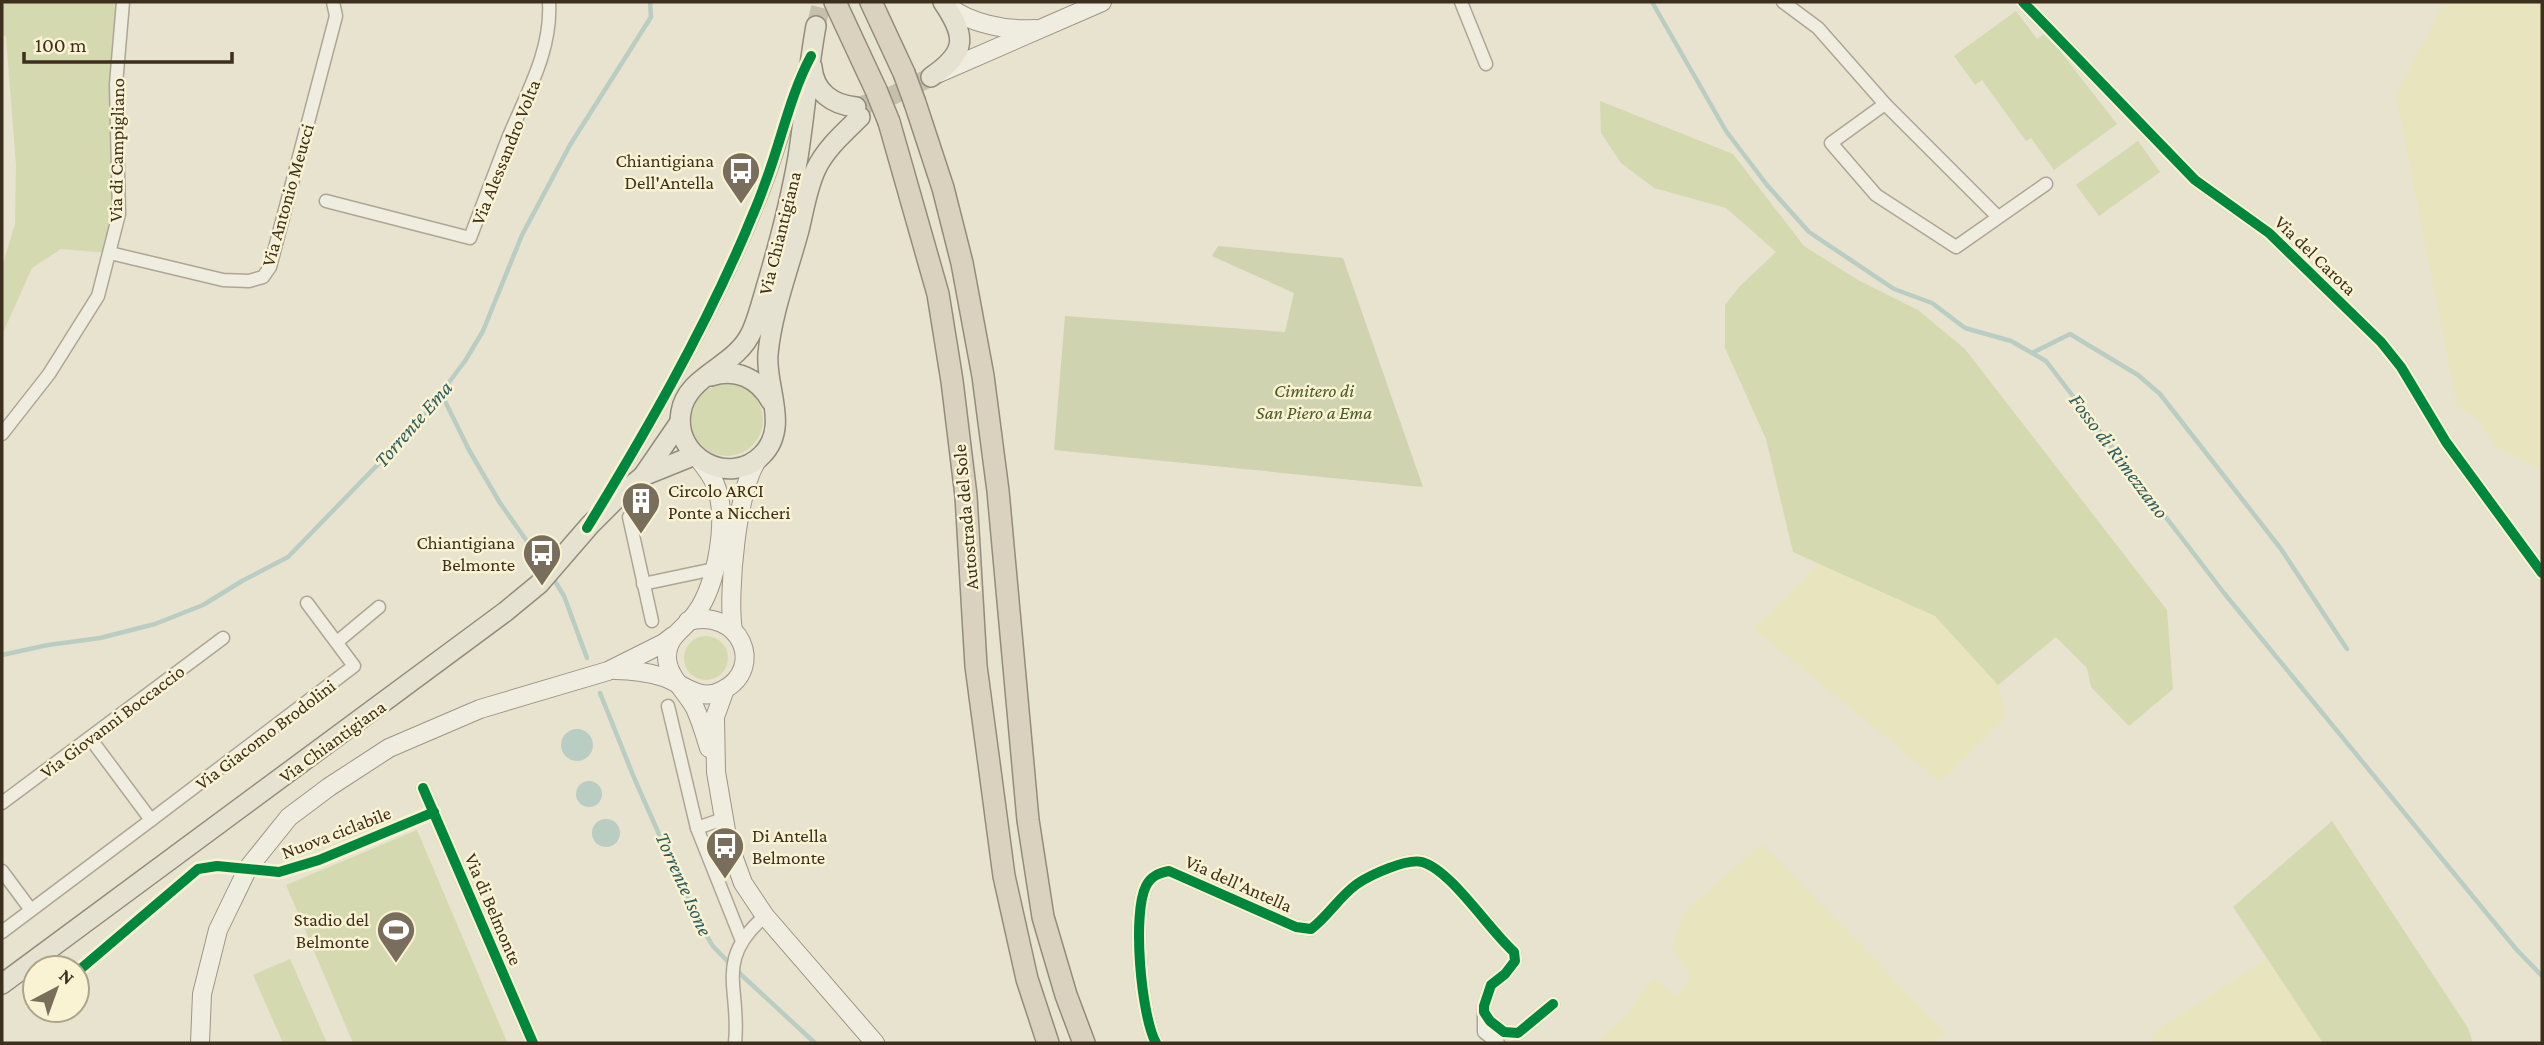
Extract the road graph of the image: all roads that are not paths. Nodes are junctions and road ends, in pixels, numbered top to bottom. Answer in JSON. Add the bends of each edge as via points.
{"nodes":[{"id":1,"x":123,"y":2,"type":"edge"},
{"id":2,"x":333,"y":2,"type":"edge"},
{"id":3,"x":549,"y":2,"type":"edge"},
{"id":4,"x":871,"y":2,"type":"edge"},
{"id":5,"x":943,"y":2,"type":"edge"},
{"id":6,"x":1461,"y":2,"type":"edge"},
{"id":7,"x":1783,"y":2,"type":"edge"},
{"id":8,"x":2023,"y":2,"type":"edge"},
{"id":9,"x":836,"y":3,"type":"edge"},
{"id":10,"x":1096,"y":3,"type":"edge"},
{"id":11,"x":816,"y":26,"type":"tunnel mouth"},
{"id":12,"x":1042,"y":29,"type":"junction"},
{"id":13,"x":811,"y":56,"type":"junction"},
{"id":14,"x":1486,"y":64,"type":"dead end"},
{"id":15,"x":930,"y":77,"type":"joint"},
{"id":16,"x":1885,"y":104,"type":"junction"},
{"id":17,"x":2046,"y":184,"type":"dead end"},
{"id":18,"x":326,"y":201,"type":"dead end"},
{"id":19,"x":1998,"y":217,"type":"junction"},
{"id":20,"x":110,"y":253,"type":"junction"},
{"id":21,"x":685,"y":358,"type":"junction"},
{"id":22,"x":692,"y":389,"type":"junction"},
{"id":23,"x":772,"y":402,"type":"junction"},
{"id":24,"x":680,"y":422,"type":"junction"},
{"id":25,"x":2,"y":435,"type":"edge"},
{"id":26,"x":764,"y":453,"type":"junction"},
{"id":27,"x":696,"y":456,"type":"junction"},
{"id":28,"x":643,"y":476,"type":"junction"},
{"id":29,"x":629,"y":517,"type":"dead end"},
{"id":30,"x":587,"y":528,"type":"junction"},
{"id":31,"x":714,"y":569,"type":"junction"},
{"id":32,"x":2542,"y":573,"type":"edge"},
{"id":33,"x":643,"y":584,"type":"junction"},
{"id":34,"x":307,"y":603,"type":"dead end"},
{"id":35,"x":379,"y":607,"type":"dead end"},
{"id":36,"x":652,"y":621,"type":"dead end"},
{"id":37,"x":688,"y":621,"type":"junction"},
{"id":38,"x":733,"y":630,"type":"junction"},
{"id":39,"x":674,"y":636,"type":"junction"},
{"id":40,"x":223,"y":638,"type":"dead end"},
{"id":41,"x":337,"y":642,"type":"junction"},
{"id":42,"x":607,"y":671,"type":"junction"},
{"id":43,"x":679,"y":684,"type":"junction"},
{"id":44,"x":725,"y":690,"type":"junction"},
{"id":45,"x":668,"y":706,"type":"dead end"},
{"id":46,"x":90,"y":738,"type":"junction"},
{"id":47,"x":716,"y":772,"type":"junction"},
{"id":48,"x":423,"y":788,"type":"dead end"},
{"id":49,"x":2,"y":803,"type":"edge"},
{"id":50,"x":723,"y":818,"type":"junction"},
{"id":51,"x":151,"y":820,"type":"junction"},
{"id":52,"x":696,"y":828,"type":"junction"},
{"id":53,"x":2,"y":871,"type":"edge"},
{"id":54,"x":31,"y":910,"type":"junction"},
{"id":55,"x":765,"y":916,"type":"junction"},
{"id":56,"x":2,"y":932,"type":"edge"},
{"id":57,"x":742,"y":940,"type":"junction"},
{"id":58,"x":2,"y":984,"type":"edge"},
{"id":59,"x":1553,"y":1004,"type":"dead end"},
{"id":60,"x":1484,"y":1012,"type":"junction"},
{"id":61,"x":200,"y":1043,"type":"edge"},
{"id":62,"x":533,"y":1043,"type":"edge"},
{"id":63,"x":735,"y":1043,"type":"edge"},
{"id":64,"x":875,"y":1043,"type":"edge"},
{"id":65,"x":1048,"y":1043,"type":"edge"},
{"id":66,"x":1084,"y":1043,"type":"edge"},
{"id":67,"x":1156,"y":1043,"type":"edge"},
{"id":68,"x":1498,"y":1043,"type":"edge"}],
"edges":[{"from":1,"to":20,"type":"street","name":"Via di Campigliano","via":[[116,84],[119,214]]},
{"from":2,"to":20,"type":"street","name":"Via Antonio Meucci","via":[[332,30],[270,267],[263,277],[223,280]]},
{"from":3,"to":18,"type":"street","name":"Via Alessandro Volta","via":[[544,49],[531,90],[470,238]]},
{"from":4,"to":66,"type":"highway","name":"Autostrada del Sole","bridge":true,"via":[[915,103],[962,263],[998,491],[1028,820],[1043,917]]},
{"from":5,"to":12,"type":"main road","via":[[968,20]]},
{"from":5,"to":15,"type":"main road","via":[[958,25],[960,40],[950,60]]},
{"from":6,"to":14,"type":"street"},
{"from":7,"to":16,"type":"street","via":[[1818,28]]},
{"from":8,"to":32,"type":"street","name":"Via del Carota","via":[[2195,180],[2269,233],[2381,342],[2446,442]]},
{"from":9,"to":65,"type":"highway","name":"Autostrada del Sole","bridge":true,"via":[[889,122],[937,294],[966,496],[976,666],[1004,876],[1027,979]]},
{"from":10,"to":12,"type":"main road"},
{"from":11,"to":13,"type":"main road","name":"Via Chiantigiana"},
{"from":12,"to":15,"type":"main road"},
{"from":13,"to":21,"type":"street","via":[[765,186]]},
{"from":13,"to":22,"type":"main road","name":"Via Chiantigiana","via":[[797,160],[752,332],[739,352]]},
{"from":13,"to":23,"type":"main road","name":"Via Chiantigiana","via":[[813,78],[823,93],[858,112],[823,157],[807,195],[770,337]]},
{"from":16,"to":19,"type":"street"},
{"from":16,"to":19,"type":"street","via":[[1831,143],[1877,195],[1956,247]]},
{"from":17,"to":19,"type":"street"},
{"from":20,"to":25,"type":"street","name":"Via di Campigliano","via":[[98,296],[49,374]]},
{"from":21,"to":22,"type":"street","via":[[684,376]]},
{"from":21,"to":30,"type":"street"},
{"from":22,"to":23,"type":"main road","via":[[713,375],[738,374],[755,382]]},
{"from":22,"to":24,"type":"main road","name":"Via Chiantigiana","via":[[682,406]]},
{"from":23,"to":26,"type":"main road","name":"Via Chiantigiana","via":[[775,431]]},
{"from":24,"to":27,"type":"main road","via":[[684,439]]},
{"from":24,"to":28,"type":"main road","name":"Via Chiantigiana"},
{"from":26,"to":27,"type":"main road","via":[[746,466],[730,469],[711,466]]},
{"from":26,"to":38,"type":"main road","via":[[748,476],[738,528],[730,613]]},
{"from":27,"to":28,"type":"main road","name":"Via Chiantigiana"},
{"from":27,"to":31,"type":"main road","via":[[715,485],[720,503]]},
{"from":28,"to":30,"type":"main road","name":"Via Chiantigiana"},
{"from":29,"to":33,"type":"street"},
{"from":30,"to":58,"type":"main road","name":"Via Chiantigiana","via":[[523,598]]},
{"from":31,"to":33,"type":"street"},
{"from":31,"to":37,"type":"main road","via":[[702,604]]},
{"from":33,"to":36,"type":"street"},
{"from":34,"to":41,"type":"street","name":"Via Giacomo Brodolini"},
{"from":35,"to":41,"type":"street"},
{"from":37,"to":38,"type":"main road","via":[[711,618]]},
{"from":37,"to":39,"type":"main road"},
{"from":38,"to":44,"type":"main road","via":[[742,645],[744,662],[738,678]]},
{"from":39,"to":42,"type":"main road"},
{"from":39,"to":43,"type":"main road","via":[[668,664]]},
{"from":40,"to":46,"type":"street","name":"Via Giovanni Boccaccio"},
{"from":41,"to":51,"type":"street","name":"Via Giacomo Brodolini","via":[[355,666]]},
{"from":42,"to":43,"type":"main road","via":[[642,671]]},
{"from":42,"to":61,"type":"main road","via":[[480,709],[389,748],[289,817],[240,882],[218,930],[202,994]]},
{"from":43,"to":44,"type":"main road","via":[[704,695]]},
{"from":43,"to":47,"type":"main road","via":[[700,720]]},
{"from":44,"to":47,"type":"main road","via":[[715,718]]},
{"from":45,"to":52,"type":"street"},
{"from":46,"to":49,"type":"street","name":"Via Giovanni Boccaccio"},
{"from":46,"to":51,"type":"street"},
{"from":47,"to":50,"type":"main road"},
{"from":48,"to":62,"type":"street","name":"Via di Belmonte"},
{"from":50,"to":52,"type":"street"},
{"from":50,"to":55,"type":"main road","via":[[743,883]]},
{"from":51,"to":54,"type":"street","name":"Via Giacomo Brodolini"},
{"from":52,"to":57,"type":"street"},
{"from":53,"to":54,"type":"street"},
{"from":54,"to":56,"type":"street","name":"Via Giacomo Brodolini"},
{"from":55,"to":57,"type":"street"},
{"from":55,"to":64,"type":"main road"},
{"from":57,"to":63,"type":"street","via":[[731,978]]},
{"from":59,"to":60,"type":"street","via":[[1510,1034],[1497,1029]]},
{"from":60,"to":67,"type":"street","name":"Via dell'Antella","via":[[1491,985],[1515,961],[1514,952],[1440,870],[1420,861],[1388,868],[1356,885],[1311,929],[1296,927],[1169,871],[1156,874],[1146,886],[1140,933],[1145,1013]]},
{"from":60,"to":68,"type":"street","via":[[1484,1032]]}]}
